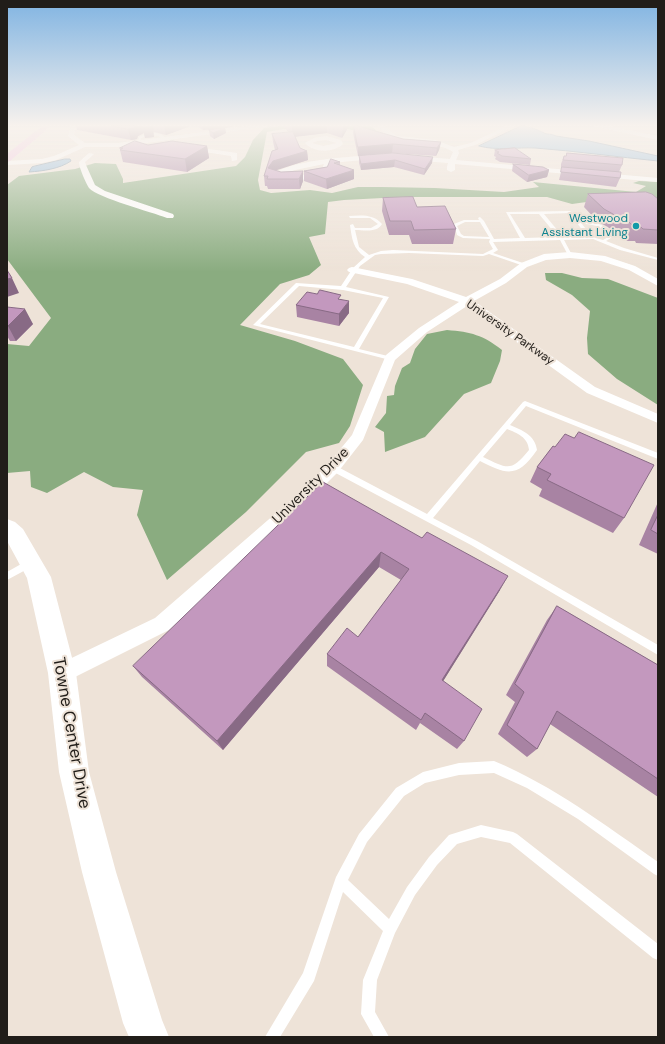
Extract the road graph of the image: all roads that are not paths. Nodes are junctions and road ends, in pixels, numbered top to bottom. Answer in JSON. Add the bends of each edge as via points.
{"nodes":[{"id":1,"x":88,"y":175,"type":"edge"},
{"id":2,"x":276,"y":175,"type":"edge"},
{"id":3,"x":318,"y":175,"type":"edge"},
{"id":4,"x":607,"y":175,"type":"edge"},
{"id":5,"x":658,"y":180,"type":"edge"},
{"id":6,"x":541,"y":213,"type":"junction"},
{"id":7,"x":170,"y":216,"type":"dead end"},
{"id":8,"x":578,"y":223,"type":"junction"},
{"id":9,"x":352,"y":229,"type":"junction"},
{"id":10,"x":561,"y":238,"type":"junction"},
{"id":11,"x":590,"y":238,"type":"junction"},
{"id":12,"x":492,"y":239,"type":"junction"},
{"id":13,"x":523,"y":239,"type":"junction"},
{"id":14,"x":602,"y":242,"type":"junction"},
{"id":15,"x":489,"y":253,"type":"junction"},
{"id":16,"x":570,"y":255,"type":"junction"},
{"id":17,"x":369,"y":257,"type":"junction"},
{"id":18,"x":658,"y":259,"type":"edge"},
{"id":19,"x":524,"y":265,"type":"junction"},
{"id":20,"x":352,"y":270,"type":"junction"},
{"id":21,"x":658,"y":283,"type":"edge"},
{"id":22,"x":344,"y":288,"type":"junction"},
{"id":23,"x":467,"y":301,"type":"junction"},
{"id":24,"x":356,"y":350,"type":"junction"},
{"id":25,"x":390,"y":358,"type":"junction"},
{"id":26,"x":658,"y":419,"type":"edge"},
{"id":27,"x":506,"y":426,"type":"junction"},
{"id":28,"x":658,"y":456,"type":"edge"},
{"id":29,"x":479,"y":458,"type":"junction"},
{"id":30,"x":333,"y":468,"type":"junction"},
{"id":31,"x":428,"y":518,"type":"junction"},
{"id":32,"x":7,"y":528,"type":"edge"},
{"id":33,"x":19,"y":569,"type":"edge"},
{"id":34,"x":658,"y":650,"type":"edge"},
{"id":35,"x":62,"y":673,"type":"junction"},
{"id":36,"x":658,"y":870,"type":"edge"},
{"id":37,"x":340,"y":881,"type":"junction"},
{"id":38,"x":390,"y":929,"type":"junction"},
{"id":39,"x":658,"y":953,"type":"edge"},
{"id":40,"x":149,"y":1037,"type":"edge"},
{"id":41,"x":272,"y":1037,"type":"edge"},
{"id":42,"x":382,"y":1037,"type":"edge"}],
"edges":[{"from":1,"to":7,"type":"street","via":[[92,186],[102,193]]},
{"from":2,"to":3,"type":"street","via":[[274,177],[302,178]]},
{"from":4,"to":5,"type":"street"},
{"from":6,"to":8,"type":"lane","via":[[570,212]]},
{"from":6,"to":10,"type":"lane"},
{"from":6,"to":13,"type":"lane","via":[[507,213]]},
{"from":8,"to":11,"type":"lane"},
{"from":8,"to":14,"type":"lane","via":[[590,222],[604,226],[612,236]]},
{"from":9,"to":9,"type":"lane","via":[[350,217],[369,217],[380,224],[372,229]]},
{"from":9,"to":17,"type":"lane","via":[[358,250]]},
{"from":10,"to":11,"type":"lane"},
{"from":10,"to":13,"type":"lane"},
{"from":10,"to":16,"type":"lane"},
{"from":11,"to":14,"type":"lane"},
{"from":12,"to":12,"type":"lane","via":[[463,237],[459,235],[455,225],[481,219]]},
{"from":12,"to":13,"type":"lane"},
{"from":12,"to":15,"type":"lane","via":[[496,250]]},
{"from":14,"to":18,"type":"lane"},
{"from":15,"to":17,"type":"lane","via":[[483,255],[394,252]]},
{"from":15,"to":19,"type":"lane"},
{"from":16,"to":19,"type":"street","name":"University Drive","via":[[544,258]]},
{"from":16,"to":21,"type":"street","name":"University Drive","via":[[602,258],[632,268]]},
{"from":17,"to":20,"type":"lane"},
{"from":19,"to":23,"type":"street","name":"University Drive","via":[[503,281]]},
{"from":20,"to":22,"type":"lane"},
{"from":20,"to":23,"type":"street","name":"University Parkway","via":[[409,281]]},
{"from":22,"to":24,"type":"lane","via":[[386,297]]},
{"from":22,"to":24,"type":"lane","via":[[298,284],[256,325]]},
{"from":23,"to":25,"type":"street","name":"University Drive","via":[[423,330]]},
{"from":23,"to":26,"type":"street","name":"University Parkway","via":[[591,390]]},
{"from":24,"to":25,"type":"lane"},
{"from":25,"to":30,"type":"street","name":"University Drive","via":[[358,438]]},
{"from":27,"to":28,"type":"lane","via":[[525,403]]},
{"from":27,"to":29,"type":"lane"},
{"from":27,"to":29,"type":"lane","via":[[532,442],[533,450],[522,464],[507,469]]},
{"from":29,"to":31,"type":"lane"},
{"from":30,"to":31,"type":"lane"},
{"from":30,"to":35,"type":"street","name":"University Drive","via":[[162,624]]},
{"from":31,"to":34,"type":"lane"},
{"from":32,"to":33,"type":"main road","name":"Towne Center Drive","via":[[15,535]]},
{"from":33,"to":35,"type":"main road","name":"Towne Center Drive","via":[[39,577]]},
{"from":35,"to":40,"type":"main road","name":"Towne Center Drive","via":[[74,772],[99,872]]},
{"from":36,"to":37,"type":"lane","via":[[582,815],[531,784],[494,767],[459,769],[423,778],[400,792],[363,838]]},
{"from":37,"to":38,"type":"lane"},
{"from":37,"to":41,"type":"lane","via":[[309,976]]},
{"from":38,"to":39,"type":"lane","via":[[411,891],[453,839],[481,831],[513,838]]},
{"from":38,"to":42,"type":"lane","via":[[370,980],[368,1014]]}]}
